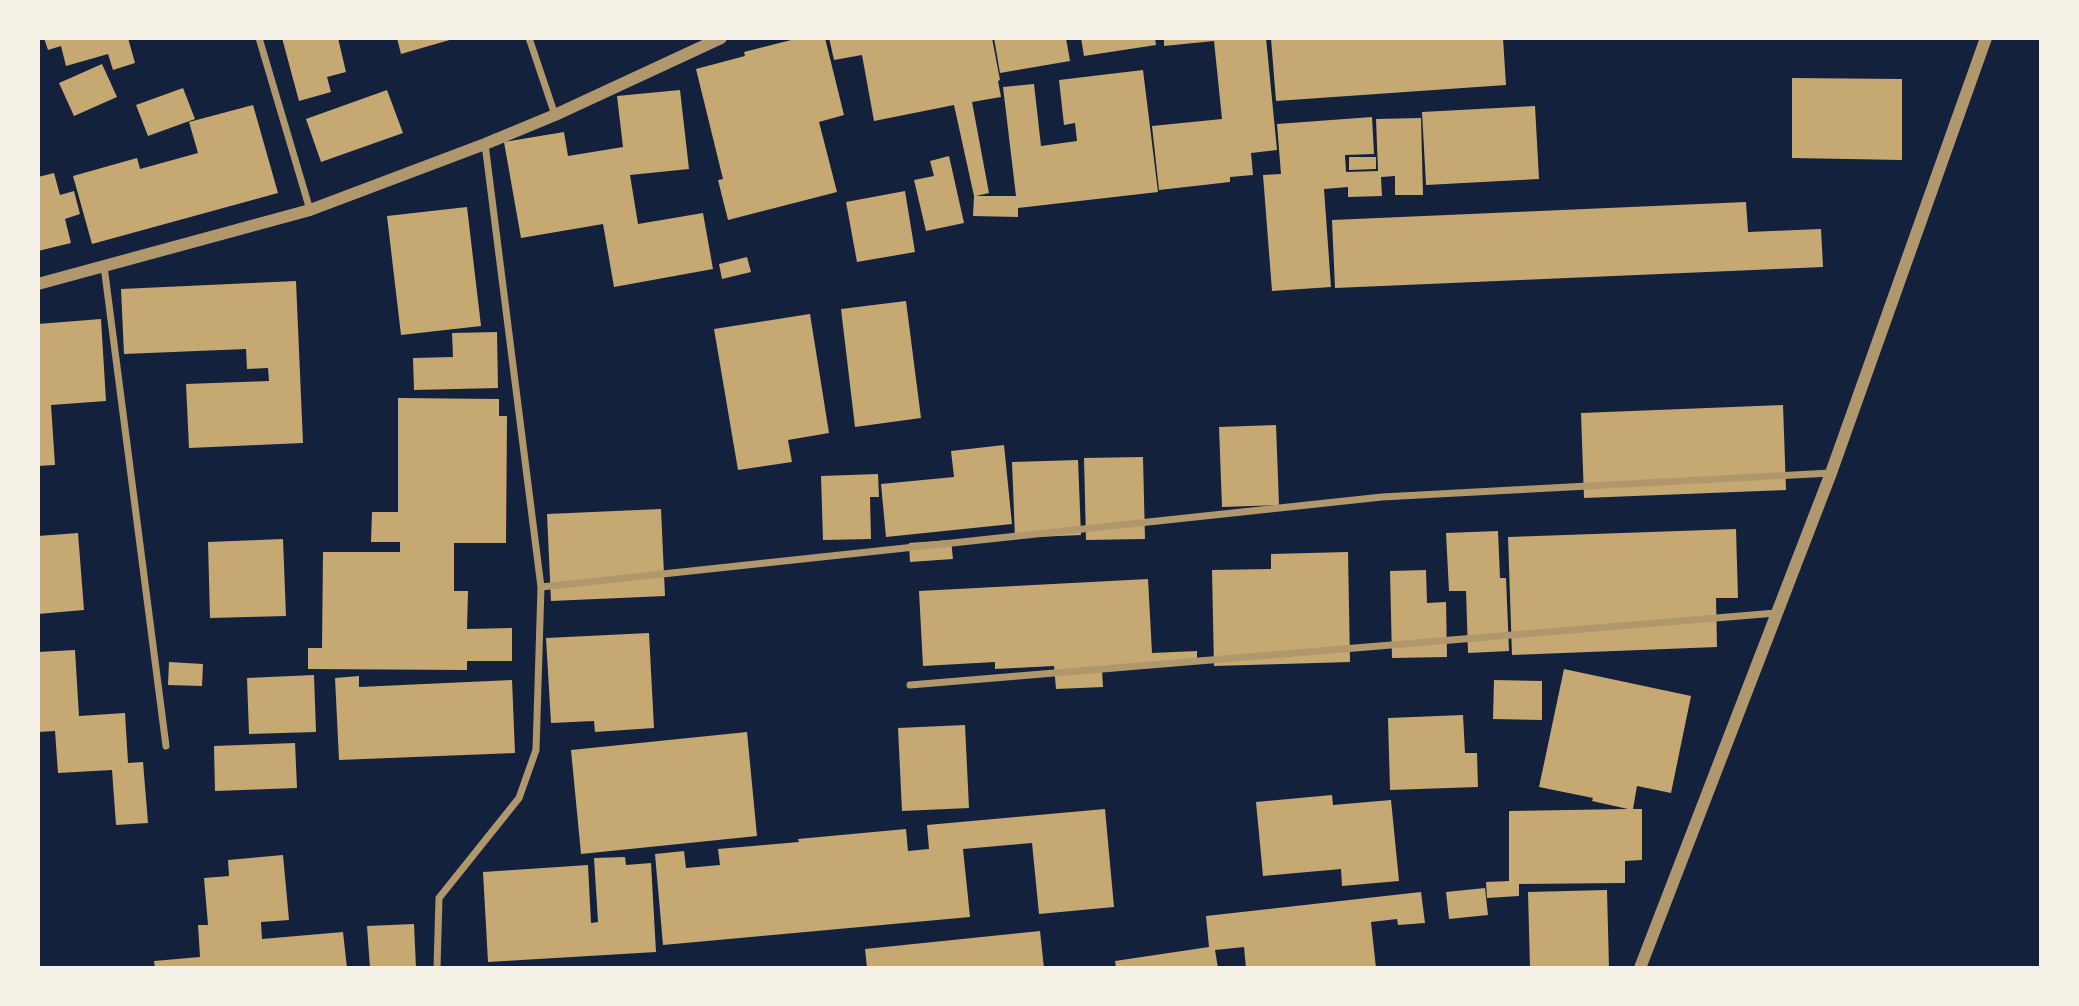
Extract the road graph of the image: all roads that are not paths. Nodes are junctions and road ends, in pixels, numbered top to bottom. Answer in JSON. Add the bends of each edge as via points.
{"nodes":[{"id":1,"x":259,"y":38,"type":"edge"},
{"id":2,"x":529,"y":38,"type":"edge"},
{"id":3,"x":721,"y":38,"type":"edge"},
{"id":4,"x":1986,"y":38,"type":"edge"},
{"id":5,"x":555,"y":115,"type":"junction"},
{"id":6,"x":485,"y":144,"type":"junction"},
{"id":7,"x":310,"y":210,"type":"junction"},
{"id":8,"x":104,"y":266,"type":"junction"},
{"id":9,"x":38,"y":284,"type":"edge"},
{"id":10,"x":1830,"y":473,"type":"junction"},
{"id":11,"x":541,"y":587,"type":"junction"},
{"id":12,"x":1776,"y":613,"type":"junction"},
{"id":13,"x":910,"y":685,"type":"dead end"},
{"id":14,"x":166,"y":746,"type":"dead end"},
{"id":15,"x":1637,"y":967,"type":"edge"},
{"id":16,"x":437,"y":968,"type":"edge"}],
"edges":[{"from":1,"to":7,"type":"street"},
{"from":2,"to":5,"type":"street"},
{"from":3,"to":5,"type":"street"},
{"from":4,"to":10,"type":"street"},
{"from":5,"to":6,"type":"street"},
{"from":6,"to":7,"type":"street"},
{"from":6,"to":11,"type":"street"},
{"from":7,"to":8,"type":"street"},
{"from":8,"to":9,"type":"street"},
{"from":8,"to":14,"type":"street"},
{"from":10,"to":11,"type":"street","via":[[1382,497]]},
{"from":10,"to":12,"type":"street"},
{"from":11,"to":16,"type":"street","via":[[536,750],[519,798],[439,898]]},
{"from":12,"to":13,"type":"street"},
{"from":12,"to":15,"type":"street"}]}
